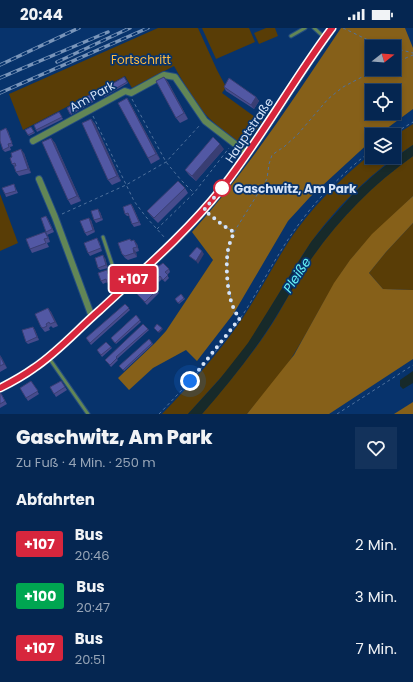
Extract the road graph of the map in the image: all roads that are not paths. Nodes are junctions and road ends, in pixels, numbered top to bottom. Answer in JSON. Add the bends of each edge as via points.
{"nodes":[{"id":1,"x":305,"y":28,"type":"edge"},
{"id":2,"x":314,"y":28,"type":"edge"},
{"id":3,"x":332,"y":28,"type":"edge"},
{"id":4,"x":291,"y":36,"type":"dead end"},
{"id":5,"x":324,"y":38,"type":"junction"},
{"id":6,"x":33,"y":141,"type":"dead end"},
{"id":7,"x":248,"y":154,"type":"junction"},
{"id":8,"x":39,"y":179,"type":"dead end"},
{"id":9,"x":103,"y":237,"type":"dead end"},
{"id":10,"x":124,"y":287,"type":"junction"},
{"id":11,"x":92,"y":317,"type":"junction"},
{"id":12,"x":48,"y":357,"type":"junction"},
{"id":13,"x":0,"y":388,"type":"edge"},
{"id":14,"x":88,"y":414,"type":"edge"}],
"edges":[{"from":1,"to":4,"type":"lane"},
{"from":2,"to":5,"type":"lane"},
{"from":3,"to":5,"type":"main road","name":"Hauptstraße"},
{"from":5,"to":7,"type":"main road","name":"Hauptstraße"},
{"from":6,"to":7,"type":"street","name":"Am Park","via":[[125,90],[131,93],[164,75],[175,77],[205,120]]},
{"from":7,"to":10,"type":"main road","name":"Hauptstraße","via":[[204,210]]},
{"from":8,"to":11,"type":"street"},
{"from":9,"to":10,"type":"lane","via":[[116,276]]},
{"from":10,"to":11,"type":"main road","name":"Hauptstraße"},
{"from":11,"to":12,"type":"main road","name":"Hauptstraße"},
{"from":12,"to":13,"type":"main road","name":"Hauptstraße"},
{"from":12,"to":14,"type":"lane"}]}
